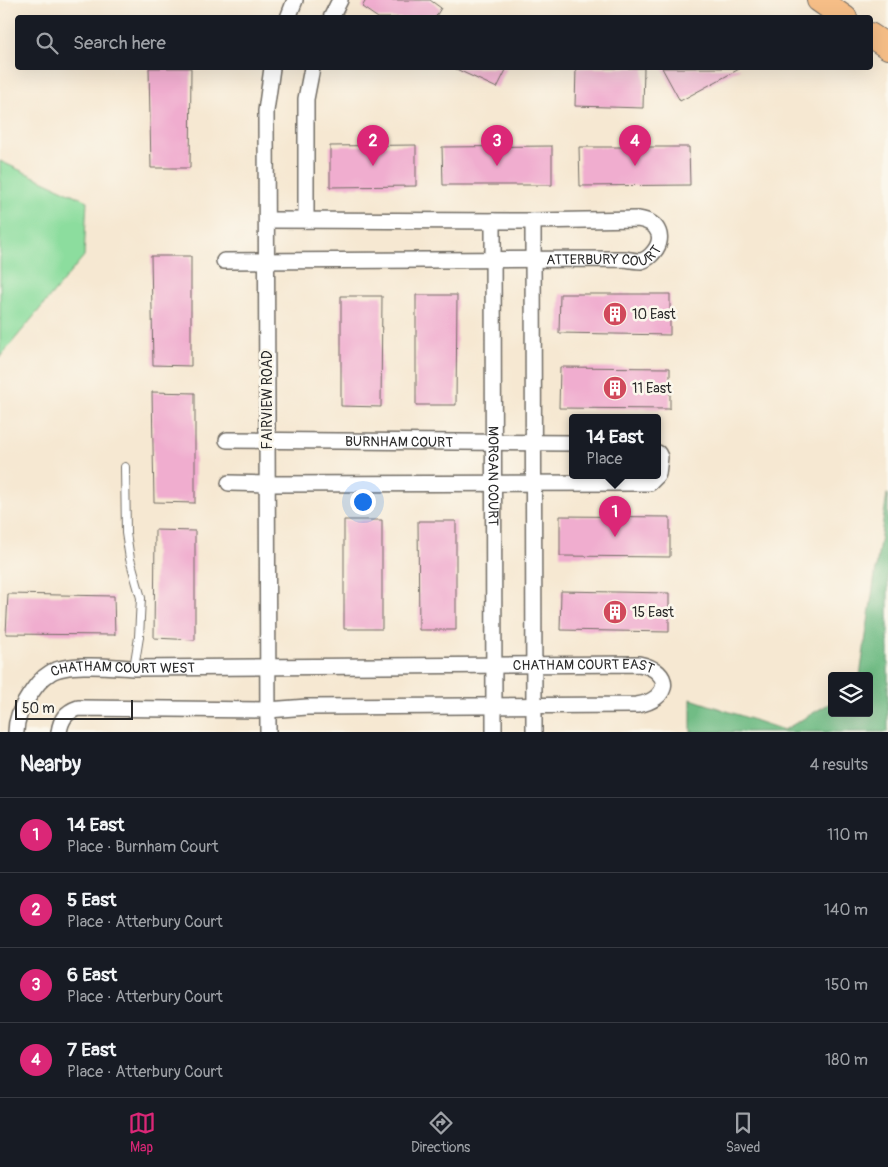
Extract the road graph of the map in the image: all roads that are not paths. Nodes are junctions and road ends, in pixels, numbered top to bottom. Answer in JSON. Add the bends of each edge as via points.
{"nodes":[{"id":1,"x":295,"y":0,"type":"edge"},
{"id":2,"x":340,"y":0,"type":"edge"},
{"id":3,"x":819,"y":0,"type":"edge"},
{"id":4,"x":289,"y":15,"type":"edge"},
{"id":5,"x":332,"y":15,"type":"edge"},
{"id":6,"x":841,"y":15,"type":"edge"},
{"id":7,"x":873,"y":37,"type":"edge"},
{"id":8,"x":888,"y":47,"type":"edge"},
{"id":9,"x":272,"y":70,"type":"edge"},
{"id":10,"x":312,"y":70,"type":"edge"},
{"id":11,"x":267,"y":220,"type":"junction"},
{"id":12,"x":306,"y":220,"type":"junction"},
{"id":13,"x":493,"y":221,"type":"junction"},
{"id":14,"x":532,"y":221,"type":"junction"},
{"id":15,"x":533,"y":260,"type":"junction"},
{"id":16,"x":224,"y":261,"type":"dead end"},
{"id":17,"x":492,"y":261,"type":"junction"},
{"id":18,"x":266,"y":262,"type":"junction"},
{"id":19,"x":227,"y":440,"type":"dead end"},
{"id":20,"x":267,"y":441,"type":"junction"},
{"id":21,"x":494,"y":442,"type":"junction"},
{"id":22,"x":534,"y":442,"type":"junction"},
{"id":23,"x":569,"y":443,"type":"edge"},
{"id":24,"x":125,"y":467,"type":"dead end"},
{"id":25,"x":654,"y":479,"type":"edge"},
{"id":26,"x":228,"y":483,"type":"dead end"},
{"id":27,"x":267,"y":484,"type":"junction"},
{"id":28,"x":493,"y":484,"type":"junction"},
{"id":29,"x":534,"y":484,"type":"junction"},
{"id":30,"x":494,"y":665,"type":"junction"},
{"id":31,"x":533,"y":665,"type":"junction"},
{"id":32,"x":268,"y":667,"type":"junction"},
{"id":33,"x":134,"y":668,"type":"junction"},
{"id":34,"x":534,"y":704,"type":"junction"},
{"id":35,"x":494,"y":705,"type":"junction"},
{"id":36,"x":268,"y":710,"type":"junction"},
{"id":37,"x":16,"y":732,"type":"edge"},
{"id":38,"x":59,"y":732,"type":"edge"},
{"id":39,"x":268,"y":732,"type":"edge"},
{"id":40,"x":494,"y":732,"type":"edge"},
{"id":41,"x":534,"y":732,"type":"edge"}],
"edges":[{"from":1,"to":4,"type":"street"},
{"from":2,"to":5,"type":"street"},
{"from":3,"to":6,"type":"main road"},
{"from":7,"to":8,"type":"main road"},
{"from":9,"to":11,"type":"street","name":"FAIRVIEW ROAD","via":[[266,111]]},
{"from":10,"to":12,"type":"street","via":[[306,99]]},
{"from":11,"to":12,"type":"street","name":"ATTERBURY COURT"},
{"from":11,"to":18,"type":"street","name":"FAIRVIEW ROAD"},
{"from":12,"to":13,"type":"street","name":"ATTERBURY COURT"},
{"from":13,"to":14,"type":"street","name":"ATTERBURY COURT"},
{"from":13,"to":17,"type":"street","name":"MORGAN COURT"},
{"from":14,"to":15,"type":"street"},
{"from":14,"to":15,"type":"street","name":"ATTERBURY COURT","via":[[646,220],[658,230],[660,238],[654,253],[640,261]]},
{"from":15,"to":17,"type":"street","name":"ATTERBURY COURT"},
{"from":15,"to":22,"type":"street"},
{"from":16,"to":18,"type":"street","name":"ATTERBURY COURT"},
{"from":17,"to":18,"type":"street","name":"ATTERBURY COURT"},
{"from":17,"to":21,"type":"street","name":"MORGAN COURT"},
{"from":18,"to":20,"type":"street","name":"FAIRVIEW ROAD"},
{"from":19,"to":20,"type":"street","name":"BURNHAM COURT"},
{"from":20,"to":21,"type":"street","name":"BURNHAM COURT"},
{"from":20,"to":27,"type":"street","name":"FAIRVIEW ROAD"},
{"from":21,"to":22,"type":"street","name":"BURNHAM COURT"},
{"from":21,"to":28,"type":"street","name":"MORGAN COURT"},
{"from":22,"to":23,"type":"street","name":"BURNHAM COURT"},
{"from":22,"to":29,"type":"street"},
{"from":24,"to":33,"type":"lane","via":[[126,533],[141,598]]},
{"from":25,"to":29,"type":"street","via":[[650,483]]},
{"from":26,"to":27,"type":"street"},
{"from":27,"to":28,"type":"street"},
{"from":27,"to":32,"type":"street","name":"FAIRVIEW ROAD"},
{"from":28,"to":29,"type":"street"},
{"from":28,"to":30,"type":"street","name":"MORGAN COURT"},
{"from":29,"to":31,"type":"street"},
{"from":30,"to":31,"type":"street","name":"CHATHAM COURT EAST"},
{"from":30,"to":32,"type":"street","name":"CHATHAM COURT EAST"},
{"from":30,"to":35,"type":"street","name":"MORGAN COURT"},
{"from":31,"to":34,"type":"street"},
{"from":31,"to":34,"type":"street","name":"CHATHAM COURT EAST","via":[[639,664],[658,671],[663,679],[663,690],[647,704]]},
{"from":32,"to":33,"type":"street","name":"CHATHAM COURT WEST"},
{"from":32,"to":36,"type":"street","name":"FAIRVIEW ROAD"},
{"from":33,"to":37,"type":"street","name":"CHATHAM COURT WEST","via":[[69,666],[51,672],[37,683],[24,703]]},
{"from":34,"to":35,"type":"street","name":"CHATHAM COURT EAST"},
{"from":34,"to":41,"type":"street"},
{"from":35,"to":36,"type":"street","name":"CHATHAM COURT EAST"},
{"from":35,"to":40,"type":"street","name":"MORGAN COURT"},
{"from":36,"to":38,"type":"street","via":[[78,708],[69,711],[62,719]]},
{"from":36,"to":39,"type":"street","name":"FAIRVIEW ROAD"}]}
